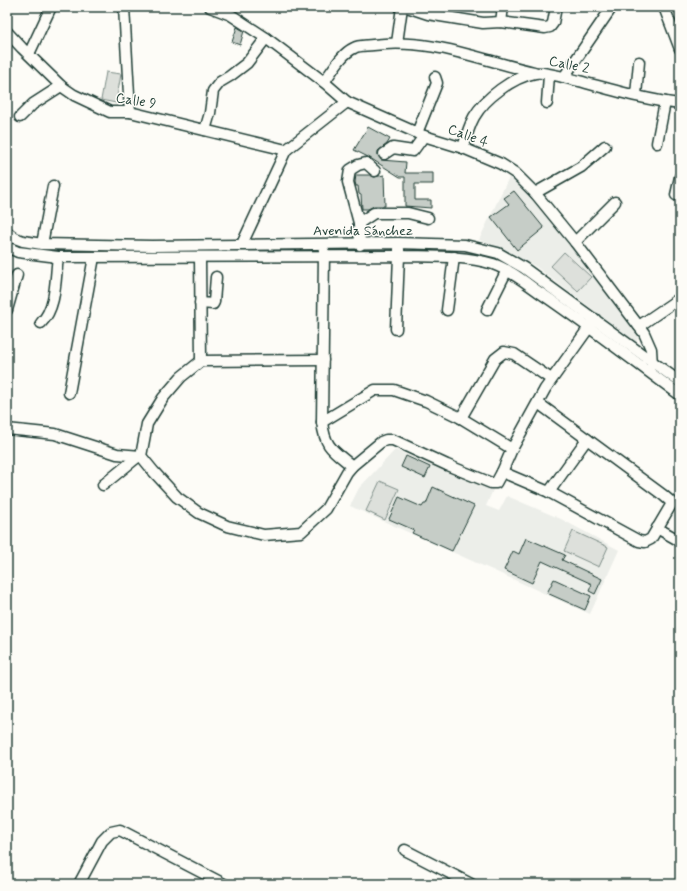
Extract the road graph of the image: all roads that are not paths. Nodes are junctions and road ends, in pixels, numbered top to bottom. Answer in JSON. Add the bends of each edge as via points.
{"nodes":[{"id":1,"x":51,"y":7,"type":"edge"},
{"id":2,"x":124,"y":7,"type":"edge"},
{"id":3,"x":210,"y":7,"type":"edge"},
{"id":4,"x":402,"y":7,"type":"edge"},
{"id":5,"x":406,"y":7,"type":"edge"},
{"id":6,"x":503,"y":7,"type":"edge"},
{"id":7,"x":556,"y":7,"type":"edge"},
{"id":8,"x":612,"y":7,"type":"edge"},
{"id":9,"x":664,"y":7,"type":"edge"},
{"id":10,"x":502,"y":22,"type":"junction"},
{"id":11,"x":7,"y":32,"type":"edge"},
{"id":12,"x":266,"y":38,"type":"junction"},
{"id":13,"x":397,"y":43,"type":"junction"},
{"id":14,"x":680,"y":49,"type":"edge"},
{"id":15,"x":29,"y":54,"type":"junction"},
{"id":16,"x":639,"y":62,"type":"dead end"},
{"id":17,"x":536,"y":73,"type":"junction"},
{"id":18,"x":549,"y":75,"type":"junction"},
{"id":19,"x":435,"y":77,"type":"dead end"},
{"id":20,"x":564,"y":78,"type":"junction"},
{"id":21,"x":324,"y":82,"type":"junction"},
{"id":22,"x":61,"y":86,"type":"junction"},
{"id":23,"x":636,"y":95,"type":"junction"},
{"id":24,"x":347,"y":102,"type":"junction"},
{"id":25,"x":665,"y":102,"type":"junction"},
{"id":26,"x":547,"y":103,"type":"dead end"},
{"id":27,"x":680,"y":104,"type":"edge"},
{"id":28,"x":130,"y":112,"type":"junction"},
{"id":29,"x":20,"y":117,"type":"dead end"},
{"id":30,"x":205,"y":130,"type":"junction"},
{"id":31,"x":420,"y":135,"type":"junction"},
{"id":32,"x":657,"y":144,"type":"dead end"},
{"id":33,"x":605,"y":146,"type":"dead end"},
{"id":34,"x":463,"y":148,"type":"junction"},
{"id":35,"x":286,"y":150,"type":"junction"},
{"id":36,"x":384,"y":154,"type":"dead end"},
{"id":37,"x":375,"y":171,"type":"dead end"},
{"id":38,"x":680,"y":176,"type":"edge"},
{"id":39,"x":53,"y":186,"type":"dead end"},
{"id":40,"x":535,"y":193,"type":"junction"},
{"id":41,"x":676,"y":194,"type":"dead end"},
{"id":42,"x":615,"y":202,"type":"dead end"},
{"id":43,"x":428,"y":218,"type":"dead end"},
{"id":44,"x":359,"y":223,"type":"junction"},
{"id":45,"x":7,"y":232,"type":"edge"},
{"id":46,"x":575,"y":242,"type":"junction"},
{"id":47,"x":398,"y":243,"type":"junction"},
{"id":48,"x":42,"y":244,"type":"junction"},
{"id":49,"x":242,"y":244,"type":"junction"},
{"id":50,"x":324,"y":245,"type":"junction"},
{"id":51,"x":360,"y":245,"type":"junction"},
{"id":52,"x":7,"y":247,"type":"edge"},
{"id":53,"x":399,"y":256,"type":"junction"},
{"id":54,"x":58,"y":257,"type":"junction"},
{"id":55,"x":94,"y":257,"type":"junction"},
{"id":56,"x":200,"y":257,"type":"junction"},
{"id":57,"x":324,"y":257,"type":"junction"},
{"id":58,"x":454,"y":257,"type":"junction"},
{"id":59,"x":507,"y":270,"type":"junction"},
{"id":60,"x":17,"y":275,"type":"dead end"},
{"id":61,"x":216,"y":277,"type":"dead end"},
{"id":62,"x":680,"y":298,"type":"edge"},
{"id":63,"x":200,"y":303,"type":"junction"},
{"id":64,"x":7,"y":310,"type":"edge"},
{"id":65,"x":446,"y":310,"type":"dead end"},
{"id":66,"x":487,"y":310,"type":"dead end"},
{"id":67,"x":595,"y":319,"type":"junction"},
{"id":68,"x":41,"y":323,"type":"dead end"},
{"id":69,"x":639,"y":326,"type":"junction"},
{"id":70,"x":589,"y":328,"type":"junction"},
{"id":71,"x":396,"y":329,"type":"dead end"},
{"id":72,"x":323,"y":360,"type":"junction"},
{"id":73,"x":201,"y":361,"type":"junction"},
{"id":74,"x":652,"y":361,"type":"junction"},
{"id":75,"x":652,"y":375,"type":"junction"},
{"id":76,"x":552,"y":379,"type":"junction"},
{"id":77,"x":680,"y":382,"type":"edge"},
{"id":78,"x":69,"y":393,"type":"dead end"},
{"id":79,"x":680,"y":395,"type":"edge"},
{"id":80,"x":538,"y":403,"type":"junction"},
{"id":81,"x":461,"y":418,"type":"junction"},
{"id":82,"x":322,"y":422,"type":"junction"},
{"id":83,"x":7,"y":429,"type":"edge"},
{"id":84,"x":587,"y":438,"type":"junction"},
{"id":85,"x":512,"y":449,"type":"junction"},
{"id":86,"x":141,"y":456,"type":"junction"},
{"id":87,"x":352,"y":466,"type":"junction"},
{"id":88,"x":502,"y":472,"type":"junction"},
{"id":89,"x":102,"y":484,"type":"dead end"},
{"id":90,"x":549,"y":492,"type":"junction"},
{"id":91,"x":657,"y":528,"type":"junction"},
{"id":92,"x":680,"y":541,"type":"edge"},
{"id":93,"x":405,"y":850,"type":"dead end"},
{"id":94,"x":79,"y":884,"type":"edge"},
{"id":95,"x":224,"y":884,"type":"edge"},
{"id":96,"x":471,"y":884,"type":"edge"}],
"edges":[{"from":1,"to":15,"type":"street"},
{"from":2,"to":28,"type":"street"},
{"from":3,"to":12,"type":"street","name":"Calle 4","via":[[231,15]]},
{"from":4,"to":13,"type":"street"},
{"from":5,"to":10,"type":"street","via":[[428,14],[483,23]]},
{"from":6,"to":10,"type":"street"},
{"from":7,"to":10,"type":"street","via":[[554,23],[550,28]]},
{"from":8,"to":20,"type":"street"},
{"from":9,"to":14,"type":"street"},
{"from":11,"to":15,"type":"street","name":"Calle 9"},
{"from":12,"to":21,"type":"street","name":"Calle 4"},
{"from":12,"to":30,"type":"street","via":[[247,63],[220,82],[213,91]]},
{"from":13,"to":17,"type":"street","via":[[441,47]]},
{"from":13,"to":21,"type":"street","via":[[355,47],[344,55]]},
{"from":15,"to":22,"type":"street","name":"Calle 9"},
{"from":16,"to":23,"type":"street"},
{"from":17,"to":18,"type":"street","name":"Calle 2"},
{"from":17,"to":34,"type":"street","name":"Calle 2","via":[[511,83],[487,100],[470,124]]},
{"from":18,"to":20,"type":"street","name":"Calle 2"},
{"from":18,"to":26,"type":"street"},
{"from":19,"to":31,"type":"street","via":[[437,83]]},
{"from":20,"to":23,"type":"street","name":"Calle 2"},
{"from":21,"to":24,"type":"street","name":"Calle 4"},
{"from":22,"to":28,"type":"street","name":"Calle 9","via":[[110,112]]},
{"from":22,"to":29,"type":"street","via":[[33,104]]},
{"from":23,"to":25,"type":"street","name":"Calle 2"},
{"from":24,"to":31,"type":"street","name":"Calle 4"},
{"from":24,"to":35,"type":"street"},
{"from":25,"to":27,"type":"street","name":"Calle 2"},
{"from":25,"to":32,"type":"street"},
{"from":28,"to":30,"type":"street","name":"Calle 9"},
{"from":30,"to":35,"type":"street","name":"Calle 9"},
{"from":31,"to":34,"type":"street","name":"Calle 4"},
{"from":31,"to":36,"type":"street","via":[[413,150],[393,148]]},
{"from":33,"to":40,"type":"street","via":[[581,167]]},
{"from":34,"to":40,"type":"street","name":"Calle 4","via":[[501,164],[515,173]]},
{"from":35,"to":49,"type":"street"},
{"from":37,"to":44,"type":"street","via":[[366,163],[350,170],[348,182]]},
{"from":38,"to":41,"type":"street"},
{"from":39,"to":48,"type":"street"},
{"from":40,"to":46,"type":"street","name":"Calle 4"},
{"from":42,"to":46,"type":"street"},
{"from":43,"to":44,"type":"street","via":[[408,213],[374,214]]},
{"from":44,"to":51,"type":"street"},
{"from":45,"to":48,"type":"street","name":"Avenida Sánchez","via":[[15,238]]},
{"from":46,"to":69,"type":"street","name":"Calle 4"},
{"from":47,"to":51,"type":"street","name":"Avenida Sánchez"},
{"from":47,"to":53,"type":"street"},
{"from":47,"to":67,"type":"street","name":"Avenida Sánchez","via":[[465,245],[498,253],[524,268]]},
{"from":48,"to":49,"type":"street","name":"Avenida Sánchez"},
{"from":49,"to":50,"type":"street","name":"Avenida Sánchez"},
{"from":50,"to":51,"type":"street","name":"Avenida Sánchez"},
{"from":50,"to":57,"type":"street"},
{"from":52,"to":54,"type":"street","name":"Avenida Sánchez","via":[[18,252]]},
{"from":53,"to":57,"type":"street","name":"Avenida Sánchez"},
{"from":53,"to":58,"type":"street","name":"Avenida Sánchez"},
{"from":53,"to":71,"type":"street"},
{"from":54,"to":55,"type":"street","name":"Avenida Sánchez"},
{"from":54,"to":68,"type":"street","via":[[51,306]]},
{"from":55,"to":56,"type":"street","name":"Avenida Sánchez"},
{"from":55,"to":78,"type":"street"},
{"from":56,"to":57,"type":"street","name":"Avenida Sánchez"},
{"from":56,"to":63,"type":"street"},
{"from":57,"to":72,"type":"street"},
{"from":58,"to":59,"type":"street","name":"Avenida Sánchez","via":[[478,260]]},
{"from":58,"to":65,"type":"street"},
{"from":59,"to":66,"type":"street"},
{"from":59,"to":70,"type":"street","name":"Avenida Sánchez"},
{"from":60,"to":64,"type":"street"},
{"from":61,"to":63,"type":"street","via":[[213,304]]},
{"from":62,"to":69,"type":"street"},
{"from":63,"to":73,"type":"street"},
{"from":67,"to":70,"type":"street"},
{"from":67,"to":74,"type":"street","name":"Avenida Sánchez"},
{"from":69,"to":74,"type":"street","name":"Calle 4","via":[[651,349]]},
{"from":70,"to":75,"type":"street","name":"Avenida Sánchez"},
{"from":70,"to":76,"type":"street"},
{"from":72,"to":73,"type":"street"},
{"from":72,"to":82,"type":"street"},
{"from":73,"to":86,"type":"street","via":[[181,377],[163,398],[148,424]]},
{"from":74,"to":75,"type":"street","name":"Calle 4"},
{"from":74,"to":77,"type":"street","name":"Avenida Sánchez"},
{"from":75,"to":79,"type":"street","name":"Avenida Sánchez"},
{"from":76,"to":80,"type":"street"},
{"from":76,"to":81,"type":"street","via":[[514,354],[504,352],[495,359]]},
{"from":80,"to":84,"type":"street"},
{"from":80,"to":85,"type":"street"},
{"from":81,"to":82,"type":"street","via":[[426,400],[394,390],[375,390]]},
{"from":81,"to":85,"type":"street"},
{"from":82,"to":87,"type":"street","via":[[324,435],[330,447]]},
{"from":83,"to":86,"type":"street","via":[[55,434],[116,454]]},
{"from":84,"to":90,"type":"street"},
{"from":84,"to":91,"type":"street","via":[[670,501],[671,505]]},
{"from":85,"to":88,"type":"street"},
{"from":86,"to":87,"type":"street","via":[[177,497],[199,513],[227,526],[264,535],[301,532],[326,509]]},
{"from":86,"to":89,"type":"street"},
{"from":87,"to":88,"type":"street","via":[[381,442],[393,440],[491,483],[496,483]]},
{"from":88,"to":90,"type":"street"},
{"from":90,"to":91,"type":"street","via":[[639,541],[645,542],[650,539]]},
{"from":91,"to":92,"type":"street"},
{"from":93,"to":96,"type":"street"},
{"from":94,"to":95,"type":"street","via":[[102,841],[111,832],[120,830]]}]}
